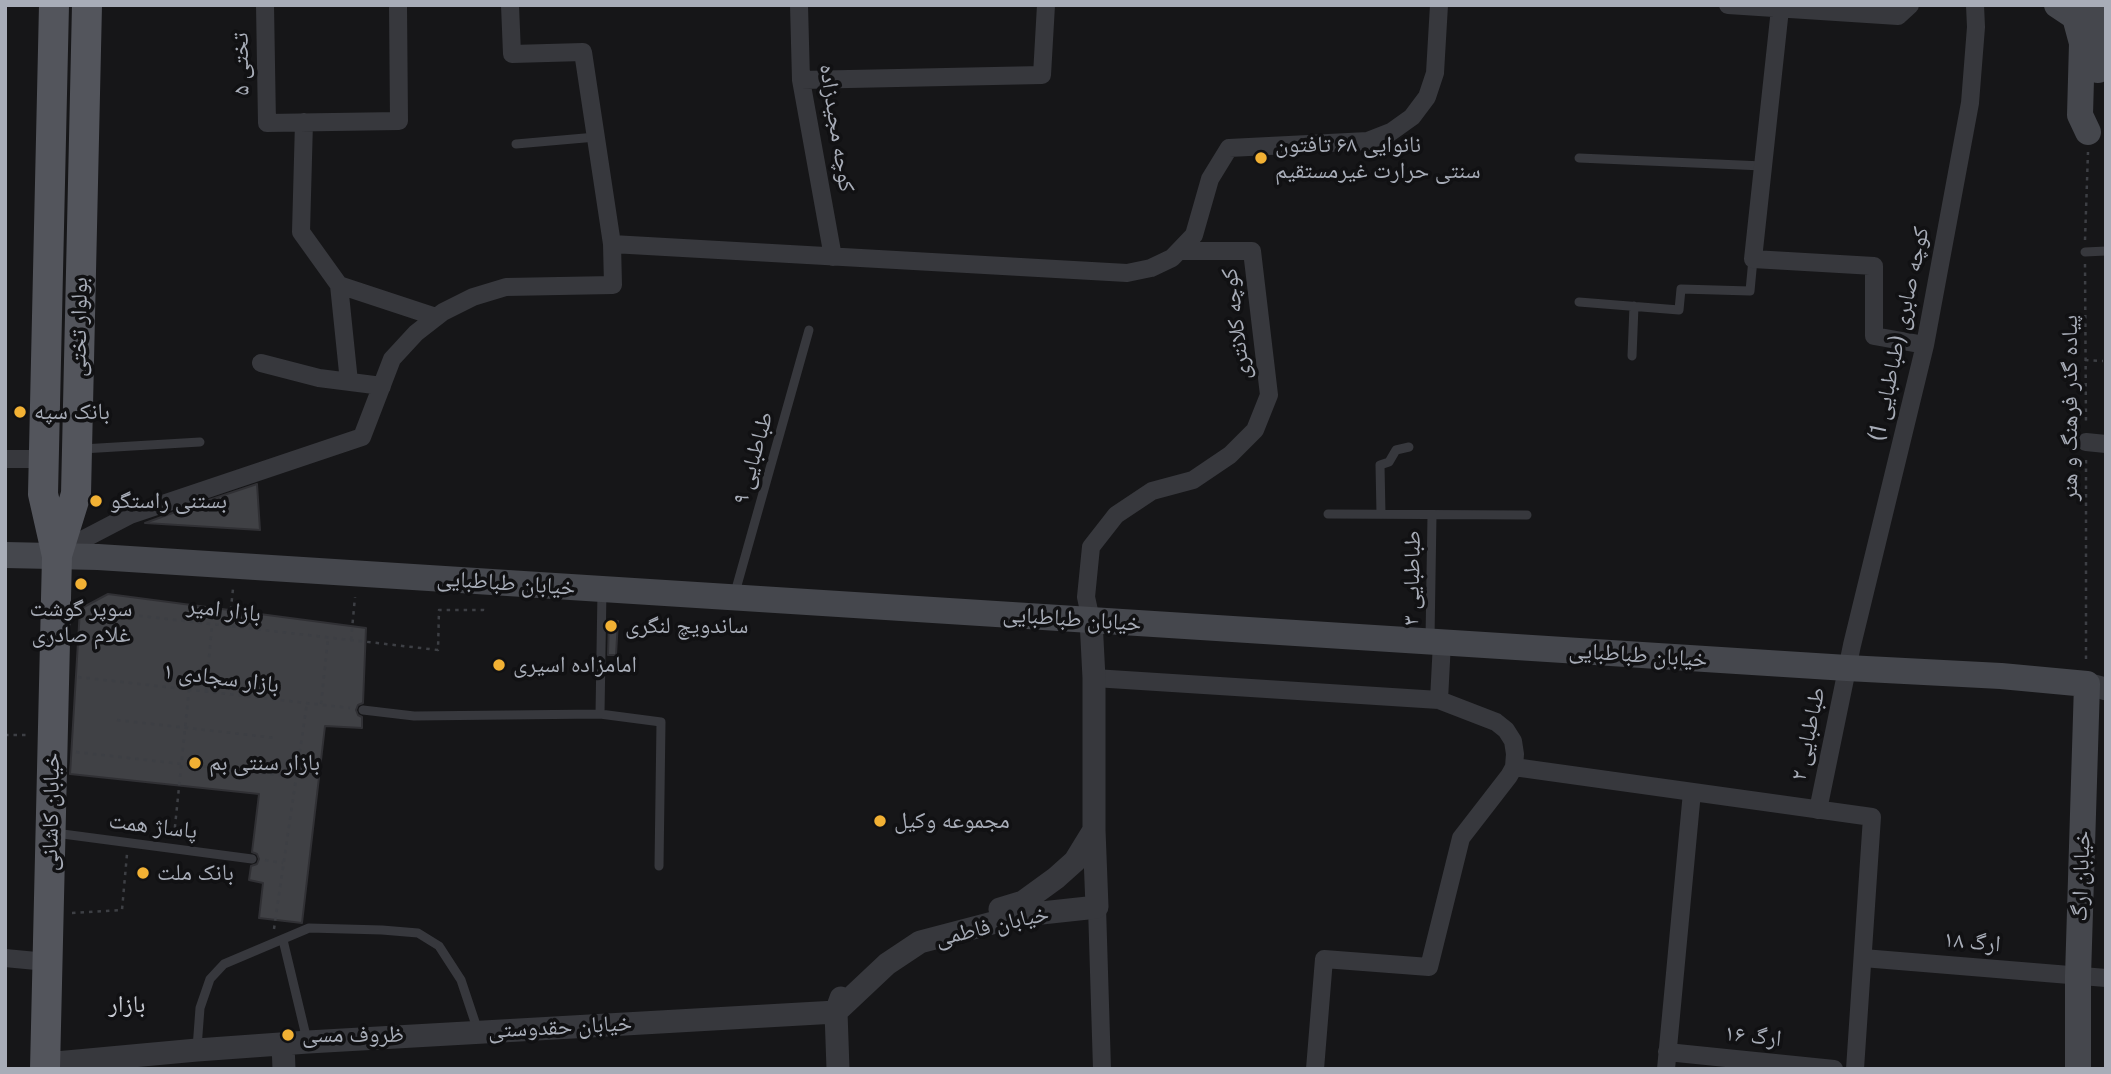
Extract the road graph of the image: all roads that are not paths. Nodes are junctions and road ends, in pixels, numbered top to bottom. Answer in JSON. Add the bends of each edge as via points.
{"nodes":[{"id":1,"x":54,"y":5,"type":"edge"},
{"id":2,"x":87,"y":5,"type":"edge"},
{"id":3,"x":265,"y":5,"type":"edge"},
{"id":4,"x":398,"y":5,"type":"edge"},
{"id":5,"x":510,"y":5,"type":"edge"},
{"id":6,"x":799,"y":5,"type":"edge"},
{"id":7,"x":1046,"y":5,"type":"edge"},
{"id":8,"x":1439,"y":5,"type":"edge"},
{"id":9,"x":1728,"y":5,"type":"edge"},
{"id":10,"x":1910,"y":5,"type":"edge"},
{"id":11,"x":1975,"y":5,"type":"edge"},
{"id":12,"x":2057,"y":5,"type":"edge"},
{"id":13,"x":2091,"y":5,"type":"edge"},
{"id":14,"x":1780,"y":9,"type":"junction"},
{"id":15,"x":801,"y":80,"type":"junction"},
{"id":16,"x":304,"y":122,"type":"junction"},
{"id":17,"x":596,"y":137,"type":"junction"},
{"id":18,"x":516,"y":144,"type":"dead end"},
{"id":19,"x":1578,"y":158,"type":"dead end"},
{"id":20,"x":1763,"y":166,"type":"junction"},
{"id":21,"x":612,"y":244,"type":"junction"},
{"id":22,"x":1181,"y":251,"type":"junction"},
{"id":23,"x":2106,"y":251,"type":"edge"},
{"id":24,"x":2085,"y":252,"type":"road end"},
{"id":25,"x":834,"y":257,"type":"junction"},
{"id":26,"x":1754,"y":259,"type":"junction"},
{"id":27,"x":339,"y":285,"type":"junction"},
{"id":28,"x":1579,"y":302,"type":"dead end"},
{"id":29,"x":1634,"y":306,"type":"junction"},
{"id":30,"x":436,"y":317,"type":"junction"},
{"id":31,"x":809,"y":330,"type":"dead end"},
{"id":32,"x":1926,"y":345,"type":"junction"},
{"id":33,"x":1632,"y":356,"type":"dead end"},
{"id":34,"x":261,"y":363,"type":"dead end"},
{"id":35,"x":349,"y":382,"type":"junction"},
{"id":36,"x":382,"y":386,"type":"junction"},
{"id":37,"x":200,"y":442,"type":"dead end"},
{"id":38,"x":2085,"y":442,"type":"road end"},
{"id":39,"x":2106,"y":444,"type":"edge"},
{"id":40,"x":1409,"y":447,"type":"dead end"},
{"id":41,"x":77,"y":449,"type":"junction"},
{"id":42,"x":5,"y":459,"type":"edge"},
{"id":43,"x":44,"y":459,"type":"junction"},
{"id":44,"x":1328,"y":514,"type":"dead end"},
{"id":45,"x":1381,"y":514,"type":"junction"},
{"id":46,"x":1432,"y":515,"type":"junction"},
{"id":47,"x":1527,"y":515,"type":"dead end"},
{"id":48,"x":5,"y":555,"type":"edge"},
{"id":49,"x":57,"y":556,"type":"junction"},
{"id":50,"x":602,"y":589,"type":"junction"},
{"id":51,"x":734,"y":597,"type":"junction"},
{"id":52,"x":1091,"y":620,"type":"junction"},
{"id":53,"x":1436,"y":642,"type":"junction"},
{"id":54,"x":1847,"y":668,"type":"junction"},
{"id":55,"x":1094,"y":678,"type":"junction"},
{"id":56,"x":2096,"y":687,"type":"edge"},
{"id":57,"x":1439,"y":700,"type":"junction"},
{"id":58,"x":363,"y":710,"type":"road end"},
{"id":59,"x":600,"y":714,"type":"junction"},
{"id":60,"x":1514,"y":767,"type":"junction"},
{"id":61,"x":1692,"y":792,"type":"junction"},
{"id":62,"x":1818,"y":810,"type":"junction"},
{"id":63,"x":1094,"y":830,"type":"junction"},
{"id":64,"x":50,"y":832,"type":"junction"},
{"id":65,"x":252,"y":859,"type":"road end"},
{"id":66,"x":659,"y":866,"type":"dead end"},
{"id":67,"x":1097,"y":907,"type":"junction"},
{"id":68,"x":283,"y":940,"type":"junction"},
{"id":69,"x":5,"y":958,"type":"edge"},
{"id":70,"x":1863,"y":958,"type":"junction"},
{"id":71,"x":47,"y":962,"type":"junction"},
{"id":72,"x":2078,"y":976,"type":"junction"},
{"id":73,"x":2106,"y":978,"type":"edge"},
{"id":74,"x":836,"y":1012,"type":"junction"},
{"id":75,"x":478,"y":1031,"type":"junction"},
{"id":76,"x":308,"y":1042,"type":"junction"},
{"id":77,"x":283,"y":1044,"type":"junction"},
{"id":78,"x":197,"y":1050,"type":"junction"},
{"id":79,"x":1667,"y":1060,"type":"edge"},
{"id":80,"x":45,"y":1067,"type":"edge"},
{"id":81,"x":284,"y":1069,"type":"edge"},
{"id":82,"x":838,"y":1069,"type":"edge"},
{"id":83,"x":1102,"y":1069,"type":"edge"},
{"id":84,"x":1315,"y":1069,"type":"edge"},
{"id":85,"x":1834,"y":1069,"type":"edge"},
{"id":86,"x":1855,"y":1069,"type":"edge"},
{"id":87,"x":2078,"y":1069,"type":"edge"}],
"edges":[{"from":1,"to":43,"type":"main road","name":"بولوار تختی"},
{"from":2,"to":41,"type":"main road","name":"بولوار تختی"},
{"from":3,"to":16,"type":"street","name":"تختی ۵","via":[[267,123]]},
{"from":4,"to":16,"type":"street","via":[[400,121]]},
{"from":5,"to":17,"type":"street","via":[[512,54],[583,52]]},
{"from":6,"to":15,"type":"street","name":"کوچه مجیدزاده"},
{"from":7,"to":15,"type":"street","via":[[1042,75]]},
{"from":8,"to":22,"type":"street","via":[[1435,73],[1427,97],[1412,117],[1368,141],[1229,148],[1210,179],[1194,236]]},
{"from":9,"to":14,"type":"street"},
{"from":10,"to":14,"type":"street","via":[[1898,16]]},
{"from":11,"to":32,"type":"street","name":"کوچه صابری (طباطبایی 1)","via":[[1970,103]]},
{"from":12,"to":13,"type":"main road","via":[[2075,17],[2081,43],[2080,115],[2088,132],[2097,115],[2099,55]]},
{"from":14,"to":20,"type":"street"},
{"from":15,"to":25,"type":"street","name":"کوچه مجیدزاده"},
{"from":16,"to":27,"type":"street","via":[[301,232]]},
{"from":17,"to":18,"type":"lane"},
{"from":17,"to":21,"type":"street"},
{"from":19,"to":20,"type":"lane"},
{"from":20,"to":26,"type":"street"},
{"from":21,"to":25,"type":"street"},
{"from":21,"to":30,"type":"street","via":[[613,285],[506,287],[473,297]]},
{"from":22,"to":25,"type":"street","via":[[1151,268],[1127,274]]},
{"from":22,"to":52,"type":"street","name":"کوچه کلانتری","via":[[1252,251],[1269,395],[1255,430],[1230,455],[1193,480],[1152,492],[1116,515],[1091,547],[1086,597]]},
{"from":23,"to":24,"type":"lane"},
{"from":26,"to":29,"type":"lane","via":[[1750,291],[1681,289],[1679,310]]},
{"from":26,"to":32,"type":"street","via":[[1874,266],[1874,335]]},
{"from":27,"to":30,"type":"street"},
{"from":27,"to":35,"type":"street"},
{"from":28,"to":29,"type":"lane"},
{"from":29,"to":33,"type":"lane"},
{"from":30,"to":36,"type":"street","via":[[392,359]]},
{"from":31,"to":51,"type":"lane","name":"طباطبایی ۹"},
{"from":32,"to":54,"type":"street","name":"کوچه صابری (طباطبایی 1)"},
{"from":34,"to":35,"type":"street"},
{"from":35,"to":36,"type":"street"},
{"from":36,"to":49,"type":"street","via":[[362,437],[131,515]]},
{"from":37,"to":41,"type":"lane"},
{"from":38,"to":39,"type":"street"},
{"from":40,"to":45,"type":"lane","via":[[1396,450],[1389,462],[1380,465]]},
{"from":41,"to":49,"type":"main road","name":"بولوار تختی","via":[[76,494]]},
{"from":42,"to":43,"type":"street"},
{"from":43,"to":49,"type":"main road","name":"بولوار تختی","via":[[43,494]]},
{"from":44,"to":45,"type":"lane"},
{"from":45,"to":46,"type":"lane"},
{"from":46,"to":47,"type":"lane"},
{"from":46,"to":53,"type":"lane","name":"طباطبایی ۳"},
{"from":48,"to":49,"type":"main road","name":"خیابان طباطبایی"},
{"from":49,"to":50,"type":"main road","name":"خیابان طباطبایی"},
{"from":49,"to":64,"type":"main road","name":"خیابان کاشانی"},
{"from":50,"to":51,"type":"main road","name":"خیابان طباطبایی"},
{"from":50,"to":59,"type":"lane"},
{"from":51,"to":52,"type":"main road","name":"خیابان طباطبایی"},
{"from":52,"to":53,"type":"main road","name":"خیابان طباطبایی"},
{"from":52,"to":55,"type":"street"},
{"from":53,"to":54,"type":"main road","name":"خیابان طباطبایی"},
{"from":53,"to":57,"type":"street"},
{"from":54,"to":56,"type":"main road","name":"خیابان طباطبایی","via":[[2001,676]]},
{"from":54,"to":62,"type":"street","name":"طباطبایی ۲"},
{"from":55,"to":57,"type":"street"},
{"from":55,"to":63,"type":"street"},
{"from":56,"to":72,"type":"main road","name":"خیابان ارگ"},
{"from":57,"to":60,"type":"street","via":[[1506,730],[1516,754]]},
{"from":58,"to":59,"type":"lane","via":[[414,716]]},
{"from":59,"to":66,"type":"lane","via":[[661,722]]},
{"from":60,"to":61,"type":"street"},
{"from":60,"to":84,"type":"street","via":[[1461,838],[1429,967],[1324,959]]},
{"from":61,"to":62,"type":"street"},
{"from":61,"to":79,"type":"street"},
{"from":62,"to":70,"type":"street","via":[[1872,817]]},
{"from":63,"to":67,"type":"street"},
{"from":63,"to":74,"type":"street","name":"خیابان فاطمی","via":[[1075,861],[1023,902],[916,934],[880,955],[845,989]]},
{"from":64,"to":65,"type":"lane","name":"پاساژ همت"},
{"from":64,"to":71,"type":"main road","name":"خیابان کاشانی"},
{"from":67,"to":74,"type":"street","name":"خیابان فاطمی","via":[[1023,915],[920,942],[887,964]]},
{"from":67,"to":83,"type":"street"},
{"from":68,"to":75,"type":"lane","via":[[309,928],[418,933],[439,946],[461,980]]},
{"from":68,"to":76,"type":"lane"},
{"from":68,"to":78,"type":"lane","via":[[224,964],[210,979],[200,1008]]},
{"from":69,"to":71,"type":"street"},
{"from":70,"to":72,"type":"street","name":"ارگ ۱۸"},
{"from":70,"to":86,"type":"street"},
{"from":71,"to":80,"type":"main road","name":"خیابان کاشانی"},
{"from":72,"to":73,"type":"street","name":"ارگ ۱۸"},
{"from":72,"to":87,"type":"main road","name":"خیابان ارگ"},
{"from":74,"to":75,"type":"street","name":"خیابان حقدوستی"},
{"from":74,"to":82,"type":"street"},
{"from":75,"to":76,"type":"street","name":"خیابان حقدوستی"},
{"from":76,"to":77,"type":"street","name":"خیابان حقدوستی"},
{"from":77,"to":78,"type":"street","name":"خیابان حقدوستی"},
{"from":77,"to":81,"type":"street"},
{"from":78,"to":80,"type":"street","name":"خیابان حقدوستی"},
{"from":79,"to":85,"type":"street","name":"ارگ ۱۶"}]}
